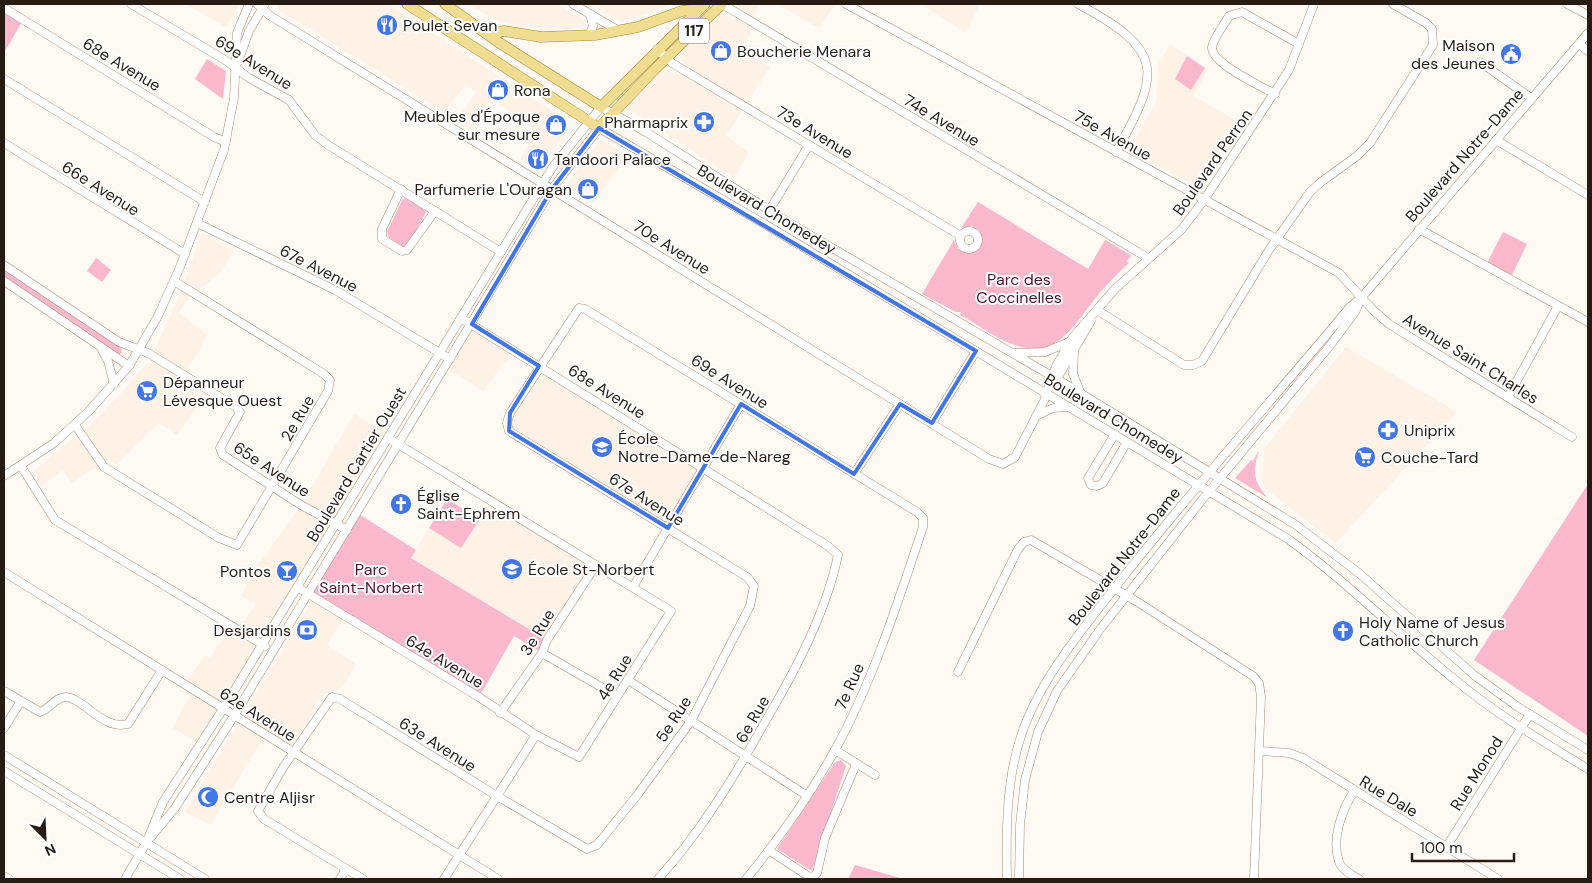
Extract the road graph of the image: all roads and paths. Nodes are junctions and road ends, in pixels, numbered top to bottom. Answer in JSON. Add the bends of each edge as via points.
{"nodes":[{"id":1,"x":131,"y":4,"type":"edge"},
{"id":2,"x":249,"y":4,"type":"edge"},
{"id":3,"x":407,"y":4,"type":"edge"},
{"id":4,"x":445,"y":4,"type":"edge"},
{"id":5,"x":573,"y":4,"type":"edge"},
{"id":6,"x":722,"y":4,"type":"edge"},
{"id":7,"x":846,"y":4,"type":"edge"},
{"id":8,"x":1078,"y":4,"type":"edge"},
{"id":9,"x":1314,"y":4,"type":"edge"},
{"id":10,"x":1392,"y":4,"type":"edge"},
{"id":11,"x":1566,"y":4,"type":"edge"},
{"id":12,"x":261,"y":5,"type":"edge"},
{"id":13,"x":702,"y":6,"type":"edge"},
{"id":14,"x":4,"y":8,"type":"edge"},
{"id":15,"x":590,"y":14,"type":"junction"},
{"id":16,"x":1588,"y":15,"type":"edge"},
{"id":17,"x":620,"y":31,"type":"junction"},
{"id":18,"x":1588,"y":33,"type":"edge"},
{"id":19,"x":489,"y":34,"type":"junction"},
{"id":20,"x":589,"y":36,"type":"junction"},
{"id":21,"x":1299,"y":44,"type":"junction"},
{"id":22,"x":1579,"y":44,"type":"junction"},
{"id":23,"x":657,"y":50,"type":"junction"},
{"id":24,"x":1588,"y":51,"type":"edge"},
{"id":25,"x":666,"y":58,"type":"junction"},
{"id":26,"x":1480,"y":62,"type":"dead end"},
{"id":27,"x":236,"y":69,"type":"junction"},
{"id":28,"x":4,"y":79,"type":"edge"},
{"id":29,"x":1275,"y":94,"type":"junction"},
{"id":30,"x":1531,"y":98,"type":"junction"},
{"id":31,"x":601,"y":107,"type":"junction"},
{"id":32,"x":612,"y":113,"type":"junction"},
{"id":33,"x":589,"y":121,"type":"junction"},
{"id":34,"x":600,"y":128,"type":"junction"},
{"id":35,"x":1496,"y":140,"type":"junction"},
{"id":36,"x":226,"y":142,"type":"junction"},
{"id":37,"x":4,"y":143,"type":"edge"},
{"id":38,"x":809,"y":145,"type":"junction"},
{"id":39,"x":1116,"y":152,"type":"junction"},
{"id":40,"x":543,"y":184,"type":"junction"},
{"id":41,"x":400,"y":190,"type":"junction"},
{"id":42,"x":552,"y":190,"type":"junction"},
{"id":43,"x":1588,"y":195,"type":"edge"},
{"id":44,"x":1204,"y":200,"type":"junction"},
{"id":45,"x":205,"y":202,"type":"junction"},
{"id":46,"x":435,"y":211,"type":"junction"},
{"id":47,"x":770,"y":211,"type":"junction"},
{"id":48,"x":197,"y":223,"type":"junction"},
{"id":49,"x":1419,"y":228,"type":"junction"},
{"id":50,"x":961,"y":236,"type":"dead end"},
{"id":51,"x":1277,"y":240,"type":"junction"},
{"id":52,"x":501,"y":252,"type":"junction"},
{"id":53,"x":185,"y":254,"type":"junction"},
{"id":54,"x":1148,"y":258,"type":"junction"},
{"id":55,"x":4,"y":265,"type":"edge"},
{"id":56,"x":4,"y":281,"type":"edge"},
{"id":57,"x":174,"y":281,"type":"junction"},
{"id":58,"x":1362,"y":297,"type":"junction"},
{"id":59,"x":1558,"y":306,"type":"junction"},
{"id":60,"x":1097,"y":310,"type":"junction"},
{"id":61,"x":461,"y":318,"type":"junction"},
{"id":62,"x":1588,"y":322,"type":"edge"},
{"id":63,"x":472,"y":324,"type":"junction"},
{"id":64,"x":1069,"y":342,"type":"junction"},
{"id":65,"x":100,"y":346,"type":"junction"},
{"id":66,"x":140,"y":349,"type":"junction"},
{"id":67,"x":976,"y":351,"type":"junction"},
{"id":68,"x":440,"y":352,"type":"junction"},
{"id":69,"x":1074,"y":352,"type":"junction"},
{"id":70,"x":1014,"y":353,"type":"junction"},
{"id":71,"x":450,"y":359,"type":"junction"},
{"id":72,"x":128,"y":366,"type":"junction"},
{"id":73,"x":539,"y":366,"type":"junction"},
{"id":74,"x":1055,"y":378,"type":"junction"},
{"id":75,"x":114,"y":384,"type":"junction"},
{"id":76,"x":1047,"y":394,"type":"junction"},
{"id":77,"x":1081,"y":394,"type":"junction"},
{"id":78,"x":1508,"y":397,"type":"junction"},
{"id":79,"x":741,"y":404,"type":"junction"},
{"id":80,"x":900,"y":404,"type":"junction"},
{"id":81,"x":1069,"y":407,"type":"junction"},
{"id":82,"x":1036,"y":416,"type":"junction"},
{"id":83,"x":932,"y":424,"type":"junction"},
{"id":84,"x":75,"y":425,"type":"junction"},
{"id":85,"x":1115,"y":434,"type":"junction"},
{"id":86,"x":1572,"y":437,"type":"dead end"},
{"id":87,"x":388,"y":438,"type":"junction"},
{"id":88,"x":1127,"y":442,"type":"junction"},
{"id":89,"x":398,"y":445,"type":"junction"},
{"id":90,"x":20,"y":466,"type":"junction"},
{"id":91,"x":703,"y":468,"type":"junction"},
{"id":92,"x":1208,"y":471,"type":"junction"},
{"id":93,"x":854,"y":474,"type":"junction"},
{"id":94,"x":4,"y":476,"type":"edge"},
{"id":95,"x":1220,"y":478,"type":"junction"},
{"id":96,"x":1198,"y":484,"type":"junction"},
{"id":97,"x":272,"y":487,"type":"junction"},
{"id":98,"x":1210,"y":491,"type":"junction"},
{"id":99,"x":923,"y":518,"type":"joint"},
{"id":100,"x":336,"y":524,"type":"junction"},
{"id":101,"x":668,"y":528,"type":"junction"},
{"id":102,"x":347,"y":530,"type":"junction"},
{"id":103,"x":838,"y":555,"type":"joint"},
{"id":104,"x":596,"y":565,"type":"junction"},
{"id":105,"x":4,"y":572,"type":"edge"},
{"id":106,"x":754,"y":586,"type":"joint"},
{"id":107,"x":297,"y":587,"type":"junction"},
{"id":108,"x":633,"y":587,"type":"junction"},
{"id":109,"x":1115,"y":588,"type":"junction"},
{"id":110,"x":308,"y":594,"type":"junction"},
{"id":111,"x":1127,"y":596,"type":"junction"},
{"id":112,"x":262,"y":645,"type":"junction"},
{"id":113,"x":272,"y":652,"type":"junction"},
{"id":114,"x":542,"y":653,"type":"junction"},
{"id":115,"x":162,"y":670,"type":"junction"},
{"id":116,"x":958,"y":672,"type":"dead end"},
{"id":117,"x":628,"y":680,"type":"junction"},
{"id":118,"x":4,"y":691,"type":"edge"},
{"id":119,"x":617,"y":696,"type":"junction"},
{"id":120,"x":20,"y":701,"type":"junction"},
{"id":121,"x":223,"y":709,"type":"junction"},
{"id":122,"x":500,"y":713,"type":"junction"},
{"id":123,"x":1530,"y":714,"type":"junction"},
{"id":124,"x":234,"y":716,"type":"junction"},
{"id":125,"x":691,"y":721,"type":"junction"},
{"id":126,"x":4,"y":728,"type":"edge"},
{"id":127,"x":1521,"y":728,"type":"junction"},
{"id":128,"x":536,"y":735,"type":"junction"},
{"id":129,"x":835,"y":750,"type":"junction"},
{"id":130,"x":1588,"y":750,"type":"edge"},
{"id":131,"x":1260,"y":751,"type":"junction"},
{"id":132,"x":293,"y":753,"type":"junction"},
{"id":133,"x":4,"y":755,"type":"edge"},
{"id":134,"x":746,"y":756,"type":"junction"},
{"id":135,"x":579,"y":757,"type":"joint"},
{"id":136,"x":856,"y":764,"type":"junction"},
{"id":137,"x":1588,"y":769,"type":"edge"},
{"id":138,"x":4,"y":771,"type":"edge"},
{"id":139,"x":875,"y":776,"type":"dead end"},
{"id":140,"x":1354,"y":791,"type":"junction"},
{"id":141,"x":806,"y":795,"type":"junction"},
{"id":142,"x":497,"y":796,"type":"junction"},
{"id":143,"x":81,"y":803,"type":"junction"},
{"id":144,"x":75,"y":814,"type":"junction"},
{"id":145,"x":146,"y":843,"type":"junction"},
{"id":146,"x":1447,"y":846,"type":"junction"},
{"id":147,"x":587,"y":849,"type":"joint"},
{"id":148,"x":770,"y":851,"type":"junction"},
{"id":149,"x":140,"y":854,"type":"junction"},
{"id":150,"x":459,"y":855,"type":"junction"},
{"id":151,"x":346,"y":869,"type":"junction"},
{"id":152,"x":4,"y":876,"type":"edge"},
{"id":153,"x":9,"y":879,"type":"edge"},
{"id":154,"x":125,"y":879,"type":"edge"},
{"id":155,"x":180,"y":879,"type":"edge"},
{"id":156,"x":205,"y":879,"type":"edge"},
{"id":157,"x":340,"y":879,"type":"edge"},
{"id":158,"x":363,"y":879,"type":"edge"},
{"id":159,"x":444,"y":879,"type":"edge"},
{"id":160,"x":498,"y":879,"type":"edge"},
{"id":161,"x":658,"y":879,"type":"edge"},
{"id":162,"x":746,"y":879,"type":"edge"},
{"id":163,"x":1007,"y":879,"type":"edge"},
{"id":164,"x":1019,"y":879,"type":"edge"},
{"id":165,"x":1254,"y":879,"type":"edge"},
{"id":166,"x":1359,"y":879,"type":"edge"},
{"id":167,"x":1498,"y":879,"type":"edge"}],
"edges":[{"from":1,"to":27,"type":"street","name":"69e Avenue"},
{"from":2,"to":27,"type":"street","via":[[237,32]]},
{"from":3,"to":33,"type":"main road"},
{"from":4,"to":19,"type":"main road"},
{"from":5,"to":15,"type":"street"},
{"from":6,"to":25,"type":"main road","number":"117"},
{"from":6,"to":54,"type":"street","name":"74e Avenue"},
{"from":7,"to":39,"type":"street","name":"75e Avenue"},
{"from":8,"to":39,"type":"street","via":[[1126,32],[1144,56],[1147,90],[1139,112]]},
{"from":9,"to":21,"type":"street","name":"Boulevard Perron"},
{"from":10,"to":51,"type":"street","via":[[1426,23],[1432,29],[1433,45],[1370,143],[1310,192]]},
{"from":11,"to":16,"type":"street"},
{"from":12,"to":27,"type":"street"},
{"from":12,"to":40,"type":"street","name":"70e Avenue"},
{"from":13,"to":17,"type":"main road"},
{"from":13,"to":23,"type":"main road"},
{"from":14,"to":36,"type":"street","name":"68e Avenue"},
{"from":15,"to":17,"type":"street"},
{"from":15,"to":20,"type":"street","via":[[593,26]]},
{"from":17,"to":20,"type":"main road"},
{"from":18,"to":22,"type":"street","name":"Boulevard Notre-Dame"},
{"from":19,"to":20,"type":"main road"},
{"from":19,"to":31,"type":"main road"},
{"from":21,"to":29,"type":"street","name":"Boulevard Perron"},
{"from":21,"to":29,"type":"street","via":[[1242,12],[1229,16],[1212,45],[1212,53],[1220,62]]},
{"from":22,"to":24,"type":"street"},
{"from":22,"to":30,"type":"street","name":"Boulevard Notre-Dame"},
{"from":23,"to":25,"type":"street","name":"73e Avenue"},
{"from":23,"to":31,"type":"main road"},
{"from":25,"to":32,"type":"main road","number":"117"},
{"from":25,"to":38,"type":"street","name":"73e Avenue"},
{"from":26,"to":30,"type":"street"},
{"from":27,"to":36,"type":"street"},
{"from":27,"to":41,"type":"street","name":"69e Avenue","via":[[289,100],[315,135],[328,145]]},
{"from":28,"to":45,"type":"street"},
{"from":29,"to":44,"type":"street","name":"Boulevard Perron"},
{"from":30,"to":35,"type":"street","name":"Boulevard Notre-Dame"},
{"from":31,"to":32,"type":"street","name":"Boulevard Chomedey"},
{"from":31,"to":33,"type":"street","name":"Boulevard Cartier Ouest"},
{"from":32,"to":34,"type":"main road","number":"117"},
{"from":32,"to":47,"type":"street","name":"Boulevard Chomedey"},
{"from":33,"to":34,"type":"main road"},
{"from":33,"to":40,"type":"street","name":"Boulevard Cartier Ouest"},
{"from":34,"to":42,"type":"street","name":"Boulevard Cartier Ouest"},
{"from":34,"to":67,"type":"street","name":"Boulevard Chomedey"},
{"from":35,"to":43,"type":"street"},
{"from":35,"to":49,"type":"street","name":"Boulevard Notre-Dame"},
{"from":36,"to":45,"type":"street"},
{"from":37,"to":53,"type":"street","name":"66e Avenue"},
{"from":38,"to":47,"type":"street"},
{"from":38,"to":50,"type":"street","name":"73e Avenue"},
{"from":39,"to":44,"type":"street","name":"75e Avenue"},
{"from":40,"to":42,"type":"street","name":"70e Avenue"},
{"from":40,"to":52,"type":"street","name":"Boulevard Cartier Ouest"},
{"from":41,"to":46,"type":"street","name":"69e Avenue"},
{"from":41,"to":46,"type":"street","via":[[382,229],[382,239],[408,250]]},
{"from":42,"to":63,"type":"street","name":"Boulevard Cartier Ouest"},
{"from":42,"to":80,"type":"street","name":"70e Avenue"},
{"from":44,"to":51,"type":"street","name":"75e Avenue"},
{"from":44,"to":54,"type":"street","name":"Boulevard Perron","via":[[1182,229]]},
{"from":45,"to":48,"type":"street"},
{"from":46,"to":52,"type":"street","name":"69e Avenue"},
{"from":47,"to":70,"type":"street","name":"Boulevard Chomedey","via":[[914,298]]},
{"from":48,"to":53,"type":"street"},
{"from":48,"to":68,"type":"street","name":"67e Avenue","via":[[335,290]]},
{"from":49,"to":58,"type":"street","name":"Boulevard Notre-Dame"},
{"from":49,"to":59,"type":"street"},
{"from":51,"to":58,"type":"street","name":"75e Avenue","via":[[1339,273]]},
{"from":51,"to":60,"type":"street","via":[[1205,358],[1196,364],[1187,366]]},
{"from":52,"to":61,"type":"street","name":"Boulevard Cartier Ouest"},
{"from":53,"to":57,"type":"street"},
{"from":54,"to":60,"type":"street","name":"Boulevard Perron"},
{"from":55,"to":66,"type":"street","via":[[119,342]]},
{"from":56,"to":65,"type":"street"},
{"from":57,"to":66,"type":"street"},
{"from":57,"to":97,"type":"street","name":"2e Rue","via":[[330,380],[328,392]]},
{"from":58,"to":78,"type":"street","name":"Avenue Saint Charles","via":[[1389,324]]},
{"from":58,"to":92,"type":"street","name":"Boulevard Notre-Dame"},
{"from":58,"to":95,"type":"street","name":"Boulevard Notre-Dame","via":[[1328,348]]},
{"from":59,"to":62,"type":"street"},
{"from":59,"to":78,"type":"street"},
{"from":60,"to":64,"type":"street","name":"Boulevard Perron"},
{"from":60,"to":69,"type":"street","name":"Boulevard Perron"},
{"from":61,"to":63,"type":"street","name":"68e Avenue"},
{"from":61,"to":68,"type":"street","name":"Boulevard Cartier Ouest"},
{"from":63,"to":71,"type":"street","name":"Boulevard Cartier Ouest"},
{"from":63,"to":73,"type":"street","name":"68e Avenue"},
{"from":64,"to":70,"type":"street","via":[[1045,352]]},
{"from":64,"to":74,"type":"street","name":"Boulevard Perron","via":[[1056,366]]},
{"from":65,"to":72,"type":"street"},
{"from":65,"to":75,"type":"street"},
{"from":66,"to":72,"type":"street"},
{"from":66,"to":97,"type":"street","name":"65e Avenue","via":[[236,406],[240,412],[220,448],[223,455]]},
{"from":67,"to":76,"type":"street","name":"Boulevard Chomedey"},
{"from":67,"to":83,"type":"street"},
{"from":68,"to":71,"type":"street","name":"67e Avenue"},
{"from":68,"to":87,"type":"street","name":"Boulevard Cartier Ouest"},
{"from":69,"to":74,"type":"street","name":"Boulevard Perron"},
{"from":69,"to":77,"type":"street","via":[[1073,374]]},
{"from":70,"to":74,"type":"street","name":"Boulevard Chomedey"},
{"from":71,"to":89,"type":"street","name":"Boulevard Cartier Ouest"},
{"from":72,"to":75,"type":"street"},
{"from":73,"to":79,"type":"street","name":"69e Avenue","via":[[574,312],[579,308],[585,309]]},
{"from":73,"to":91,"type":"street","name":"68e Avenue"},
{"from":73,"to":101,"type":"street","name":"67e Avenue","via":[[510,413],[509,430]]},
{"from":74,"to":76,"type":"street","name":"Boulevard Perron"},
{"from":74,"to":77,"type":"street","name":"Boulevard Chomedey"},
{"from":75,"to":84,"type":"street"},
{"from":76,"to":81,"type":"street","name":"Boulevard Chomedey"},
{"from":76,"to":82,"type":"street","name":"70e Avenue"},
{"from":77,"to":92,"type":"street","name":"Boulevard Chomedey"},
{"from":78,"to":86,"type":"street","name":"Avenue Saint Charles"},
{"from":79,"to":91,"type":"street"},
{"from":79,"to":93,"type":"street","name":"69e Avenue"},
{"from":80,"to":83,"type":"street","name":"70e Avenue"},
{"from":80,"to":93,"type":"street"},
{"from":81,"to":82,"type":"street","via":[[1053,408]]},
{"from":81,"to":85,"type":"street","name":"Boulevard Chomedey"},
{"from":82,"to":83,"type":"street","name":"70e Avenue","via":[[1013,459],[1003,464],[989,459]]},
{"from":84,"to":90,"type":"street"},
{"from":84,"to":97,"type":"street","name":"2e Rue","via":[[107,469],[219,538],[237,545]]},
{"from":85,"to":88,"type":"street","name":"Boulevard Chomedey"},
{"from":85,"to":88,"type":"street","via":[[1088,478],[1093,486],[1103,483]]},
{"from":87,"to":89,"type":"street"},
{"from":87,"to":100,"type":"street","name":"Boulevard Cartier Ouest"},
{"from":88,"to":96,"type":"street","name":"Boulevard Chomedey"},
{"from":89,"to":102,"type":"street","name":"Boulevard Cartier Ouest"},
{"from":89,"to":104,"type":"street"},
{"from":90,"to":94,"type":"street"},
{"from":90,"to":112,"type":"street","via":[[55,520]]},
{"from":91,"to":101,"type":"street"},
{"from":91,"to":103,"type":"street","name":"68e Avenue"},
{"from":92,"to":95,"type":"street","name":"Boulevard Chomedey"},
{"from":92,"to":96,"type":"street","name":"Boulevard Notre-Dame"},
{"from":93,"to":99,"type":"street","name":"69e Avenue"},
{"from":95,"to":98,"type":"street","name":"Boulevard Notre-Dame"},
{"from":95,"to":123,"type":"street","name":"Boulevard Chomedey","via":[[1325,546],[1467,669]]},
{"from":96,"to":98,"type":"street","name":"Boulevard Chomedey"},
{"from":96,"to":109,"type":"street","name":"Boulevard Notre-Dame"},
{"from":97,"to":100,"type":"street","name":"65e Avenue"},
{"from":98,"to":111,"type":"street","name":"Boulevard Notre-Dame"},
{"from":98,"to":127,"type":"street","name":"Boulevard Chomedey","via":[[1315,558],[1454,680]]},
{"from":99,"to":129,"type":"street","name":"7e Rue","via":[[923,527],[897,605]]},
{"from":100,"to":102,"type":"street","name":"65e Avenue"},
{"from":100,"to":107,"type":"street","name":"Boulevard Cartier Ouest"},
{"from":101,"to":106,"type":"street","name":"67e Avenue","via":[[747,577]]},
{"from":101,"to":108,"type":"street"},
{"from":102,"to":110,"type":"street","name":"Boulevard Cartier Ouest"},
{"from":103,"to":134,"type":"street","name":"6e Rue","via":[[798,664]]},
{"from":104,"to":108,"type":"street"},
{"from":104,"to":114,"type":"street","name":"3e Rue","via":[[547,640]]},
{"from":105,"to":115,"type":"street","name":"62e Avenue"},
{"from":106,"to":125,"type":"street","name":"5e Rue","via":[[750,606]]},
{"from":107,"to":110,"type":"street","name":"64e Avenue"},
{"from":107,"to":112,"type":"street","name":"Boulevard Cartier Ouest"},
{"from":108,"to":117,"type":"street","name":"4e Rue","via":[[671,611]]},
{"from":109,"to":111,"type":"street"},
{"from":109,"to":116,"type":"street","via":[[1035,541],[1024,542]]},
{"from":109,"to":163,"type":"street","name":"Boulevard Notre-Dame","via":[[1057,667],[1022,732],[1010,789]]},
{"from":110,"to":113,"type":"street","name":"Boulevard Cartier Ouest"},
{"from":110,"to":122,"type":"street","name":"64e Avenue"},
{"from":111,"to":131,"type":"street","via":[[1257,679],[1261,695]]},
{"from":111,"to":164,"type":"street","name":"Boulevard Notre-Dame","via":[[1094,636],[1064,681],[1038,732],[1022,802]]},
{"from":112,"to":113,"type":"street"},
{"from":112,"to":121,"type":"street","name":"Boulevard Cartier Ouest"},
{"from":113,"to":124,"type":"street","name":"Boulevard Cartier Ouest"},
{"from":114,"to":119,"type":"street"},
{"from":114,"to":122,"type":"street","name":"3e Rue"},
{"from":115,"to":120,"type":"street","via":[[128,724],[120,726],[68,697],[60,698],[40,712]]},
{"from":115,"to":121,"type":"street","name":"62e Avenue"},
{"from":117,"to":119,"type":"street","name":"4e Rue"},
{"from":117,"to":125,"type":"street"},
{"from":118,"to":120,"type":"street"},
{"from":119,"to":135,"type":"street","name":"4e Rue"},
{"from":120,"to":126,"type":"street"},
{"from":121,"to":124,"type":"street","name":"62e Avenue"},
{"from":121,"to":145,"type":"street","name":"Boulevard Cartier Ouest","via":[[163,802]]},
{"from":122,"to":128,"type":"street","name":"64e Avenue"},
{"from":123,"to":127,"type":"street","name":"Rue Monod"},
{"from":123,"to":130,"type":"street","name":"Boulevard Chomedey"},
{"from":124,"to":132,"type":"street","name":"62e Avenue"},
{"from":124,"to":145,"type":"street","name":"Boulevard Cartier Ouest","via":[[175,808]]},
{"from":125,"to":134,"type":"street"},
{"from":125,"to":147,"type":"street","name":"5e Rue","via":[[597,845]]},
{"from":127,"to":137,"type":"street","name":"Boulevard Chomedey"},
{"from":127,"to":146,"type":"street","name":"Rue Monod"},
{"from":128,"to":135,"type":"street","name":"64e Avenue"},
{"from":128,"to":142,"type":"street"},
{"from":129,"to":136,"type":"street"},
{"from":129,"to":141,"type":"street","name":"7e Rue"},
{"from":131,"to":140,"type":"street","name":"Rue Dale","via":[[1298,755]]},
{"from":131,"to":165,"type":"street"},
{"from":132,"to":142,"type":"street","name":"63e Avenue","via":[[332,697]]},
{"from":132,"to":150,"type":"street","name":"62e Avenue"},
{"from":132,"to":151,"type":"street","via":[[258,811],[264,819]]},
{"from":133,"to":143,"type":"street"},
{"from":134,"to":141,"type":"street"},
{"from":134,"to":161,"type":"street","name":"6e Rue","via":[[724,793]]},
{"from":136,"to":139,"type":"street"},
{"from":136,"to":148,"type":"street","via":[[825,838],[817,873],[813,877],[808,876]]},
{"from":138,"to":144,"type":"street"},
{"from":140,"to":146,"type":"street","name":"Rue Dale"},
{"from":140,"to":166,"type":"street","via":[[1344,806],[1338,832],[1338,854],[1345,870]]},
{"from":141,"to":148,"type":"street","name":"7e Rue"},
{"from":142,"to":147,"type":"street","name":"63e Avenue"},
{"from":142,"to":150,"type":"street"},
{"from":143,"to":144,"type":"street"},
{"from":143,"to":145,"type":"street"},
{"from":144,"to":149,"type":"street"},
{"from":145,"to":149,"type":"street","name":"Boulevard Cartier Ouest"},
{"from":145,"to":156,"type":"street"},
{"from":146,"to":167,"type":"street","name":"Rue Dale"},
{"from":148,"to":162,"type":"street","name":"7e Rue"},
{"from":149,"to":154,"type":"street","name":"Boulevard Cartier Ouest"},
{"from":149,"to":155,"type":"street"},
{"from":150,"to":159,"type":"street"},
{"from":150,"to":160,"type":"street","name":"62e Avenue"},
{"from":151,"to":157,"type":"street"},
{"from":151,"to":158,"type":"street"},
{"from":152,"to":153,"type":"street"}]}
